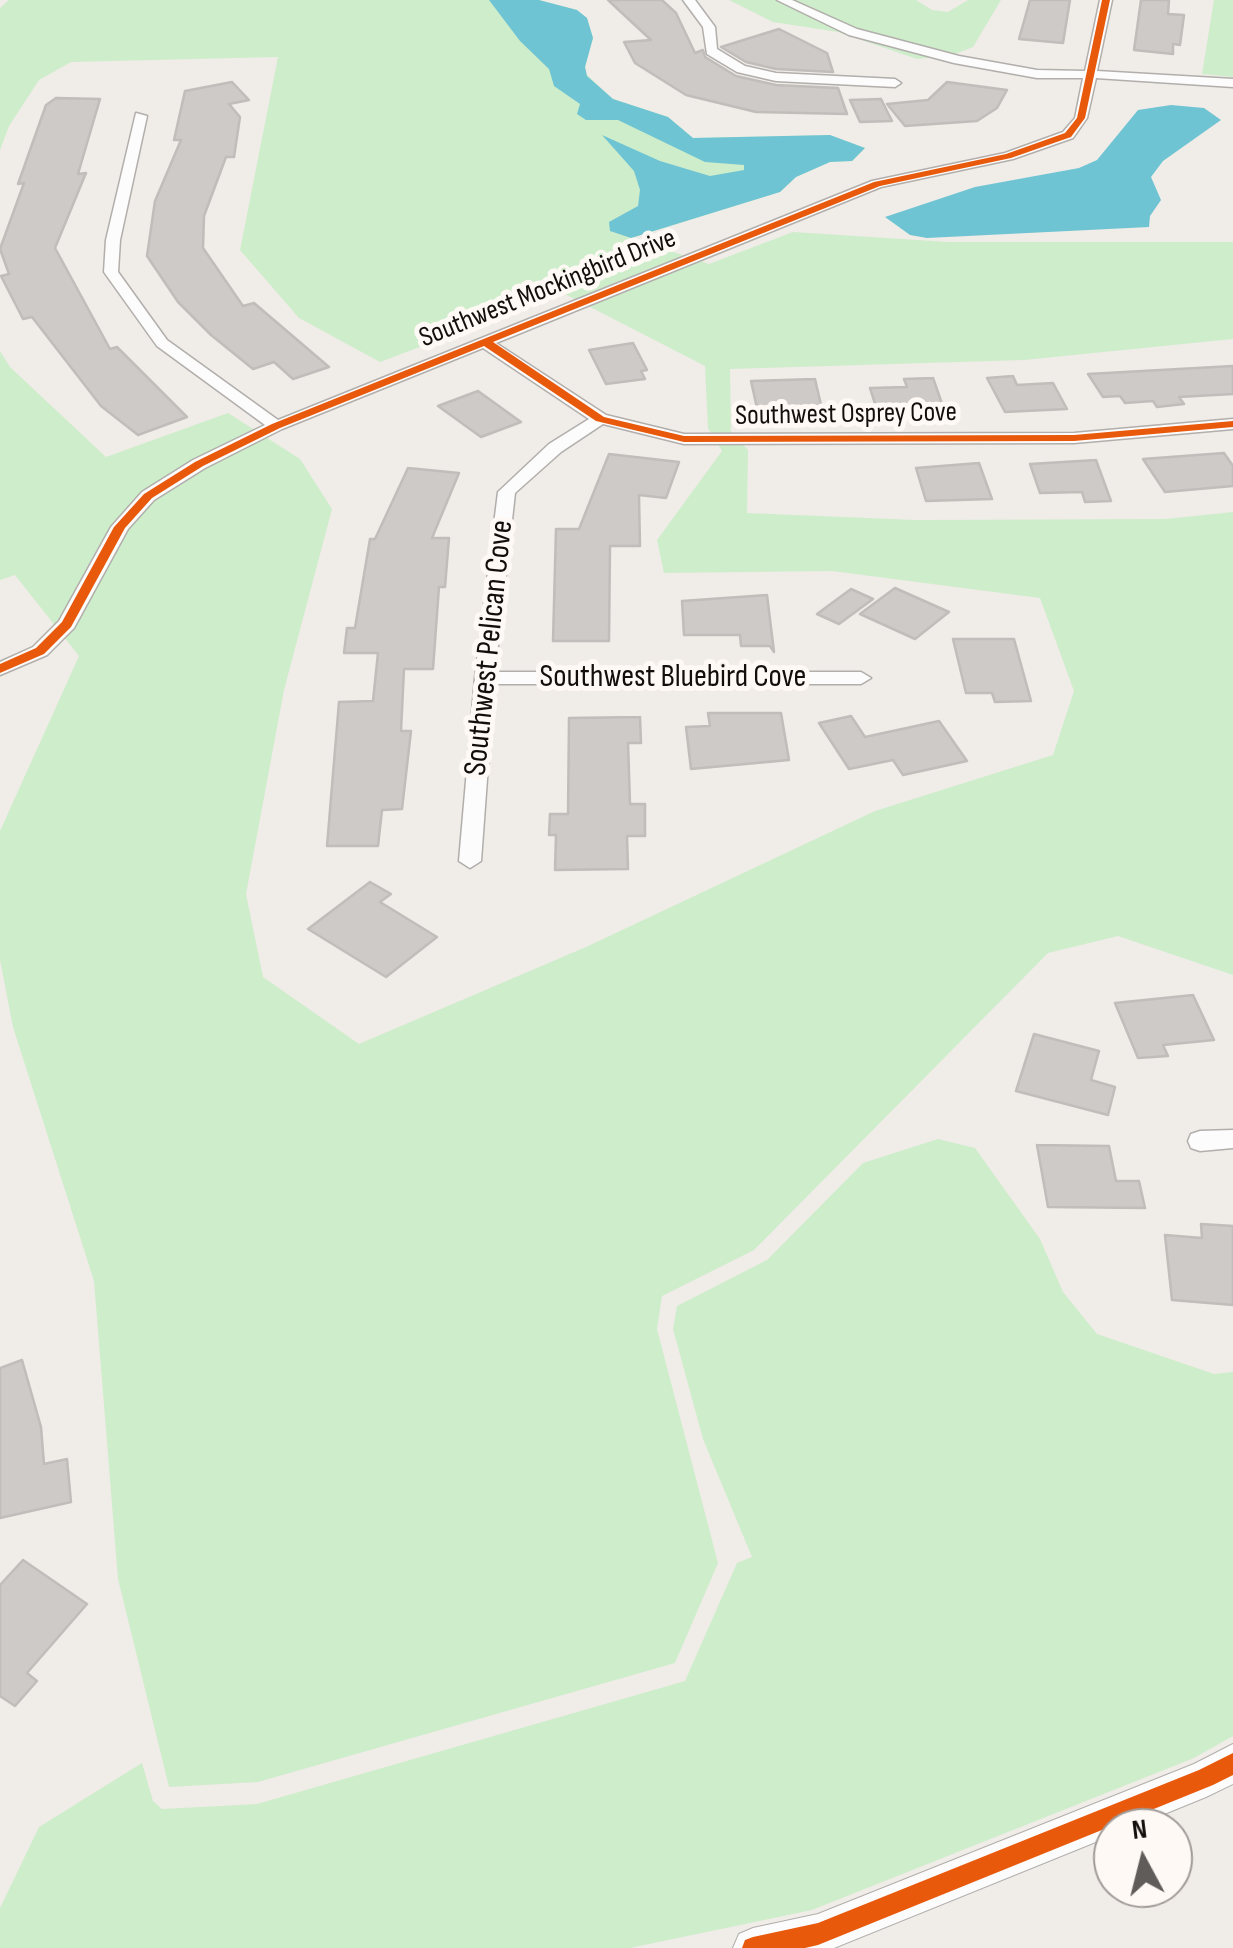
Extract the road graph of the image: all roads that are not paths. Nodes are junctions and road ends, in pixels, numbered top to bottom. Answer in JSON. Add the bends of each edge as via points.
{"nodes":[{"id":1,"x":689,"y":0,"type":"edge"},
{"id":2,"x":783,"y":0,"type":"edge"},
{"id":3,"x":820,"y":0,"type":"edge"},
{"id":4,"x":1106,"y":0,"type":"edge"},
{"id":5,"x":1093,"y":76,"type":"junction"},
{"id":6,"x":895,"y":83,"type":"dead end"},
{"id":7,"x":1233,"y":83,"type":"edge"},
{"id":8,"x":1233,"y":94,"type":"edge"},
{"id":9,"x":141,"y":116,"type":"dead end"},
{"id":10,"x":484,"y":342,"type":"junction"},
{"id":11,"x":600,"y":420,"type":"junction"},
{"id":12,"x":1233,"y":424,"type":"edge"},
{"id":13,"x":276,"y":426,"type":"junction"},
{"id":14,"x":0,"y":669,"type":"edge"},
{"id":15,"x":484,"y":678,"type":"junction"},
{"id":16,"x":860,"y":678,"type":"dead end"},
{"id":17,"x":470,"y":861,"type":"dead end"},
{"id":18,"x":1233,"y":1140,"type":"edge"},
{"id":19,"x":1200,"y":1141,"type":"dead end"},
{"id":20,"x":1233,"y":1762,"type":"edge"},
{"id":21,"x":820,"y":1941,"type":"edge"},
{"id":22,"x":753,"y":1948,"type":"edge"}],
"edges":[{"from":1,"to":6,"type":"street","via":[[708,27],[711,51],[741,68],[776,77]]},
{"from":2,"to":5,"type":"street","via":[[853,32],[923,52],[1038,74]]},
{"from":3,"to":5,"type":"street","via":[[920,38]]},
{"from":4,"to":5,"type":"street","name":"Southwest Mockingbird Drive"},
{"from":5,"to":7,"type":"street"},
{"from":5,"to":8,"type":"street"},
{"from":5,"to":10,"type":"street","name":"Southwest Mockingbird Drive","via":[[1082,118],[1068,135],[1008,156],[877,184]]},
{"from":9,"to":13,"type":"street","via":[[112,272],[162,343]]},
{"from":10,"to":11,"type":"street","name":"Southwest Osprey Cove"},
{"from":10,"to":13,"type":"street","name":"Southwest Mockingbird Drive"},
{"from":11,"to":12,"type":"street","name":"Southwest Osprey Cove","via":[[722,442],[1074,438]]},
{"from":11,"to":15,"type":"street","name":"Southwest Pelican Cove","via":[[554,448],[507,492]]},
{"from":13,"to":14,"type":"street","name":"Southwest Mockingbird Drive","via":[[148,496],[120,527],[67,624],[40,652]]},
{"from":15,"to":16,"type":"street","name":"Southwest Bluebird Cove"},
{"from":15,"to":17,"type":"street","name":"Southwest Pelican Cove"},
{"from":18,"to":19,"type":"street"},
{"from":20,"to":21,"type":"street"},
{"from":21,"to":22,"type":"street"}]}
